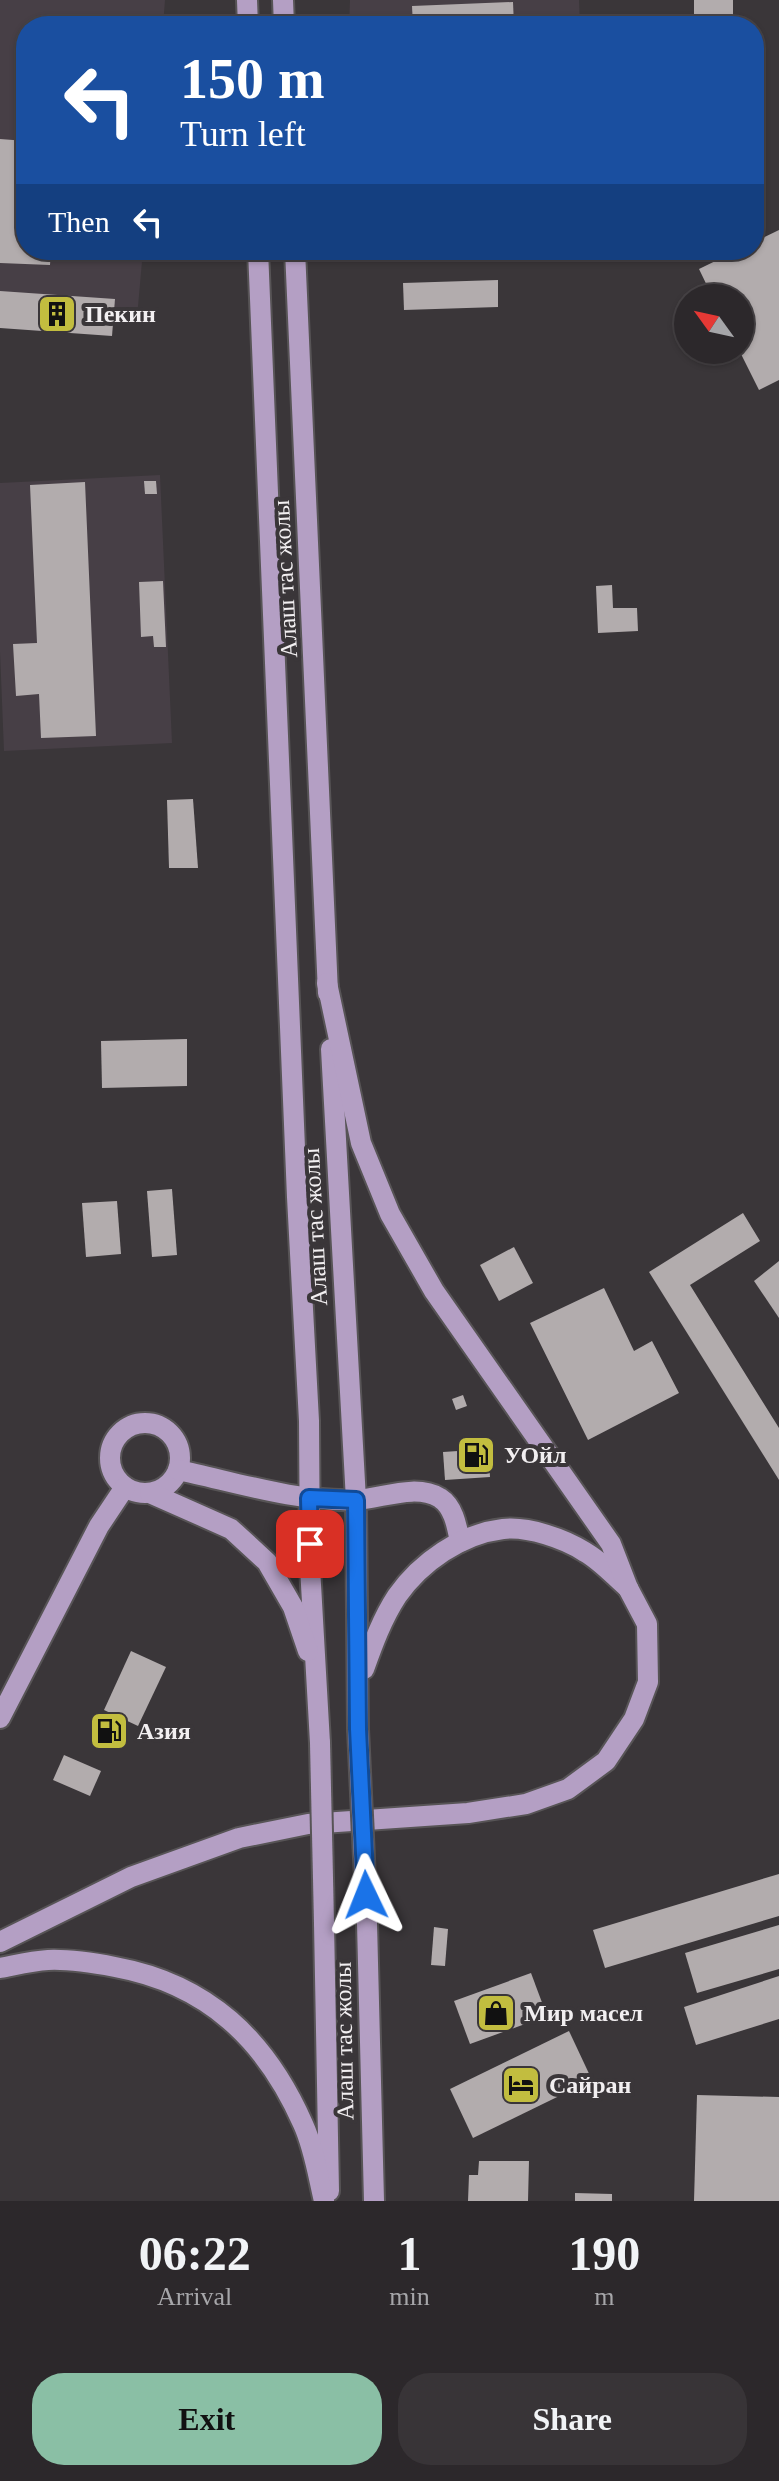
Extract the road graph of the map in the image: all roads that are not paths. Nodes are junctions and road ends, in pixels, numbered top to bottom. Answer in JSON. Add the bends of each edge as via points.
{"nodes":[{"id":1,"x":258,"y":260,"type":"edge"},
{"id":2,"x":295,"y":260,"type":"edge"},
{"id":3,"x":327,"y":983,"type":"junction"},
{"id":4,"x":178,"y":1470,"type":"junction"},
{"id":5,"x":125,"y":1487,"type":"junction"},
{"id":6,"x":150,"y":1493,"type":"junction"},
{"id":7,"x":309,"y":1498,"type":"junction"},
{"id":8,"x":356,"y":1500,"type":"junction"},
{"id":9,"x":460,"y":1542,"type":"junction"},
{"id":10,"x":628,"y":1588,"type":"junction"},
{"id":11,"x":317,"y":1679,"type":"junction"},
{"id":12,"x":359,"y":1683,"type":"junction"},
{"id":13,"x":0,"y":1718,"type":"edge"},
{"id":14,"x":0,"y":1942,"type":"edge"},
{"id":15,"x":0,"y":1968,"type":"edge"},
{"id":16,"x":327,"y":2201,"type":"edge"},
{"id":17,"x":374,"y":2201,"type":"edge"}],
"edges":[{"from":1,"to":7,"type":"main road","name":"Алаш тас жолы"},
{"from":2,"to":3,"type":"main road","name":"Алаш тас жолы"},
{"from":3,"to":8,"type":"main road","name":"Алаш тас жолы"},
{"from":3,"to":10,"type":"main road","via":[[361,1143],[390,1214],[434,1291],[611,1544]]},
{"from":4,"to":5,"type":"main road","via":[[179,1449],[169,1431],[137,1423],[111,1445],[111,1469]]},
{"from":4,"to":6,"type":"main road","via":[[167,1485]]},
{"from":4,"to":7,"type":"main road"},
{"from":5,"to":6,"type":"main road"},
{"from":5,"to":13,"type":"main road","via":[[99,1526]]},
{"from":6,"to":11,"type":"main road","via":[[231,1529],[267,1562],[293,1607]]},
{"from":7,"to":8,"type":"main road"},
{"from":7,"to":11,"type":"main road","name":"Алаш тас жолы"},
{"from":8,"to":9,"type":"main road","via":[[410,1492],[438,1497],[451,1511]]},
{"from":8,"to":12,"type":"main road","name":"Алаш тас жолы"},
{"from":9,"to":10,"type":"main road","via":[[504,1528],[541,1532],[586,1552]]},
{"from":9,"to":12,"type":"main road","via":[[427,1562],[398,1595]]},
{"from":10,"to":14,"type":"main road","via":[[647,1624],[648,1682],[634,1719],[606,1761],[568,1789],[526,1804],[468,1813],[308,1824],[239,1838],[131,1877]]},
{"from":11,"to":16,"type":"main road","name":"Алаш тас жолы","bridge":true},
{"from":12,"to":17,"type":"main road","name":"Алаш тас жолы","bridge":true},
{"from":15,"to":16,"type":"main road","via":[[50,1960],[140,1971],[190,1992],[233,2022],[274,2068],[304,2127]]}]}
